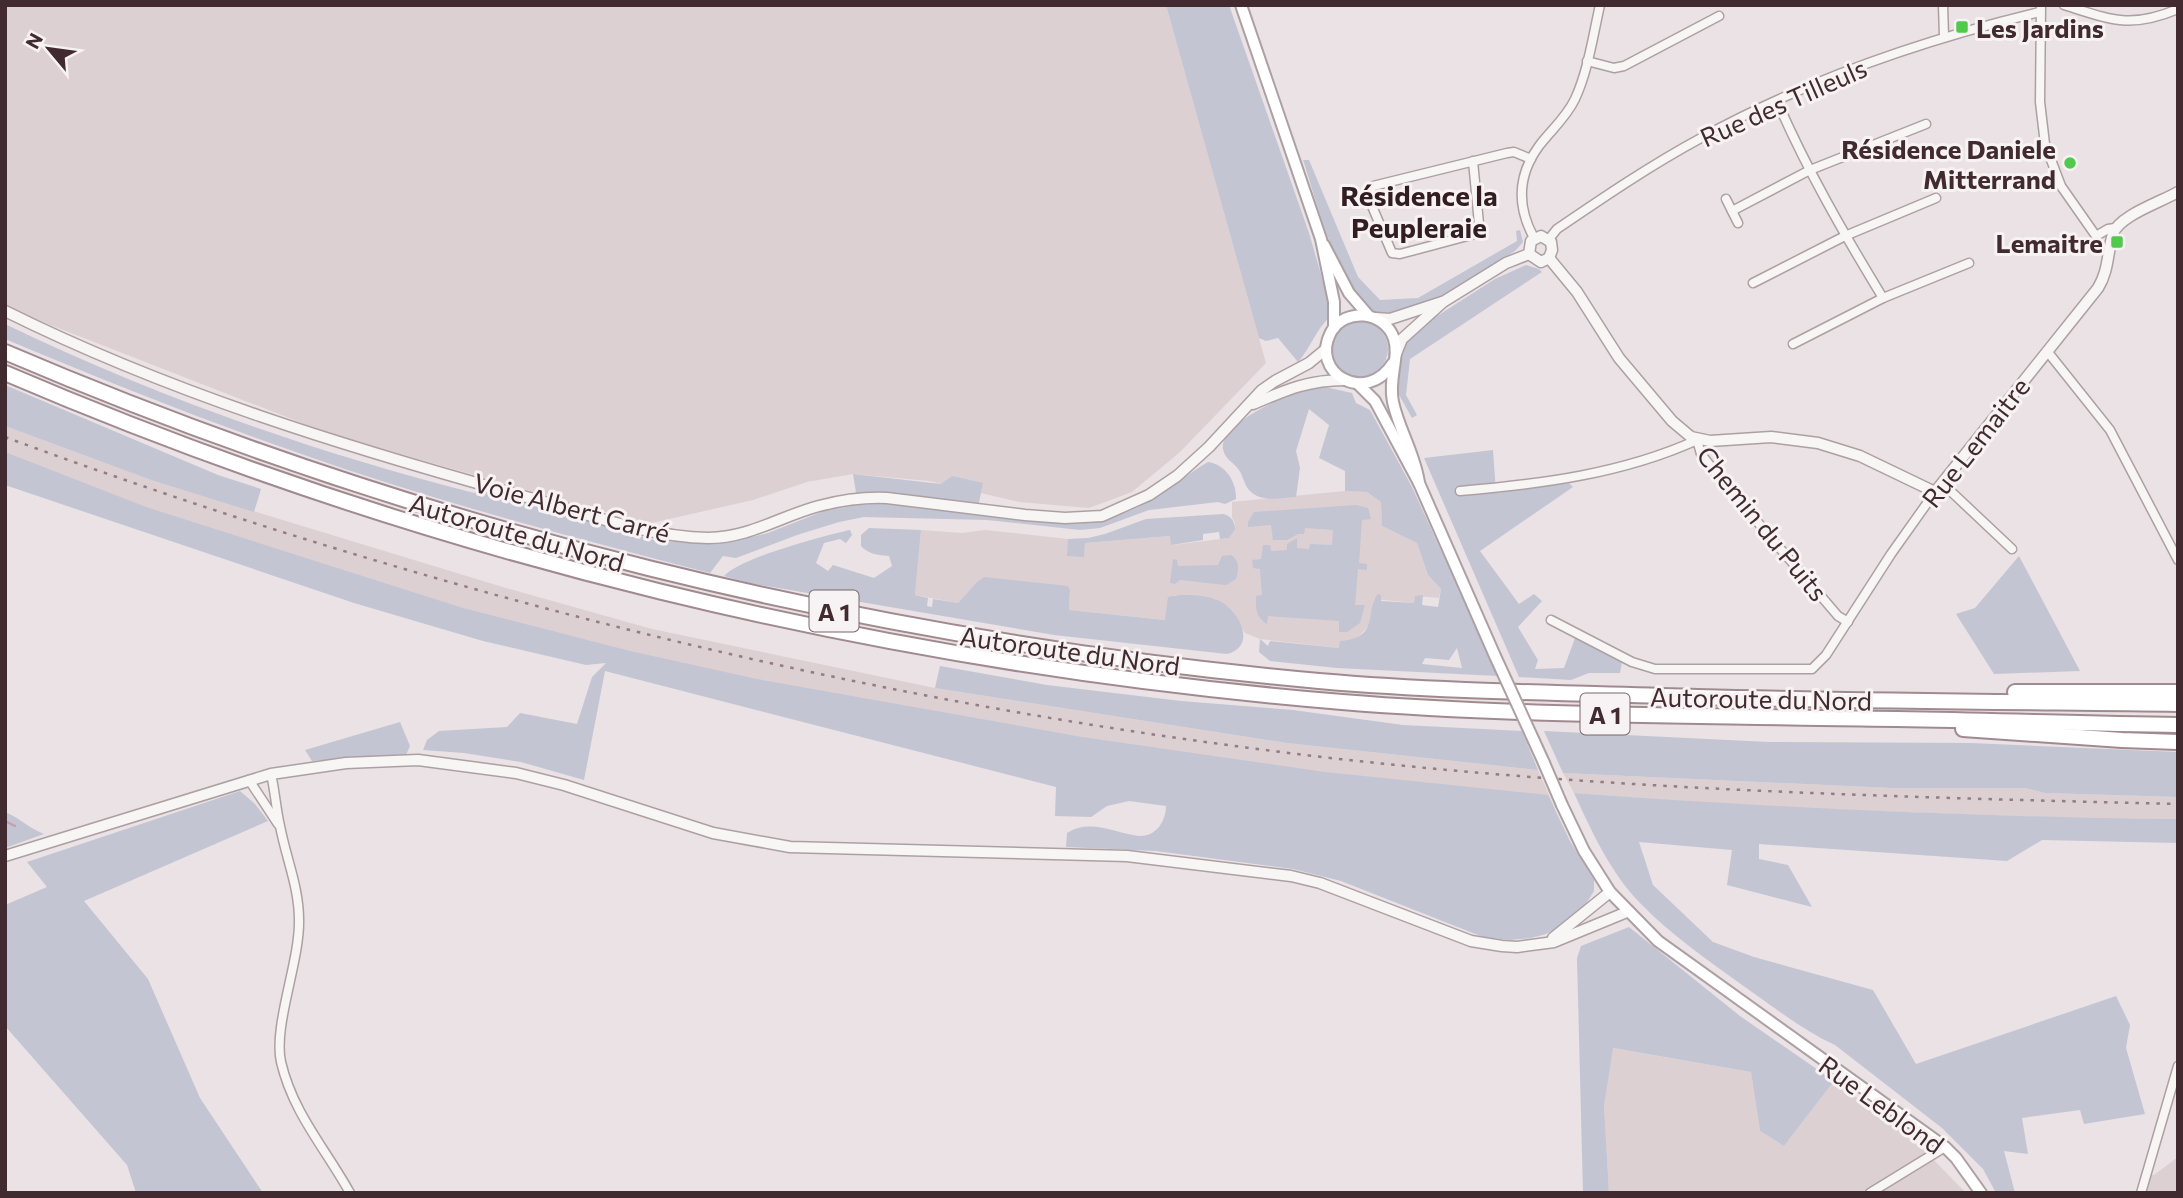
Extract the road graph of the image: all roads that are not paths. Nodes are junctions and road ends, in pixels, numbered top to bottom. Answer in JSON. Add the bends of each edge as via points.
{"nodes":[{"id":1,"x":1241,"y":5,"type":"edge"},
{"id":2,"x":1600,"y":5,"type":"edge"},
{"id":3,"x":1943,"y":5,"type":"edge"},
{"id":4,"x":2064,"y":5,"type":"edge"},
{"id":5,"x":2040,"y":9,"type":"edge"},
{"id":6,"x":2178,"y":9,"type":"edge"},
{"id":7,"x":1719,"y":16,"type":"dead end"},
{"id":8,"x":1944,"y":36,"type":"junction"},
{"id":9,"x":1587,"y":61,"type":"junction"},
{"id":10,"x":1777,"y":101,"type":"junction"},
{"id":11,"x":1927,"y":124,"type":"dead end"},
{"id":12,"x":1531,"y":159,"type":"junction"},
{"id":13,"x":1473,"y":161,"type":"junction"},
{"id":14,"x":1810,"y":170,"type":"junction"},
{"id":15,"x":2178,"y":192,"type":"edge"},
{"id":16,"x":1936,"y":198,"type":"dead end"},
{"id":17,"x":1726,"y":199,"type":"dead end"},
{"id":18,"x":1732,"y":211,"type":"junction"},
{"id":19,"x":1738,"y":223,"type":"dead end"},
{"id":20,"x":2115,"y":228,"type":"junction"},
{"id":21,"x":1845,"y":236,"type":"junction"},
{"id":22,"x":1534,"y":237,"type":"junction"},
{"id":23,"x":1321,"y":239,"type":"junction"},
{"id":24,"x":1549,"y":239,"type":"junction"},
{"id":25,"x":1529,"y":254,"type":"junction"},
{"id":26,"x":1549,"y":258,"type":"junction"},
{"id":27,"x":1969,"y":263,"type":"dead end"},
{"id":28,"x":1753,"y":283,"type":"dead end"},
{"id":29,"x":1883,"y":298,"type":"junction"},
{"id":30,"x":1443,"y":302,"type":"junction"},
{"id":31,"x":5,"y":311,"type":"edge"},
{"id":32,"x":1372,"y":317,"type":"junction"},
{"id":33,"x":1334,"y":328,"type":"junction"},
{"id":34,"x":1793,"y":344,"type":"dead end"},
{"id":35,"x":1326,"y":349,"type":"junction"},
{"id":36,"x":2047,"y":351,"type":"junction"},
{"id":37,"x":5,"y":352,"type":"edge"},
{"id":38,"x":1394,"y":359,"type":"junction"},
{"id":39,"x":5,"y":373,"type":"edge"},
{"id":40,"x":1345,"y":380,"type":"junction"},
{"id":41,"x":1358,"y":384,"type":"junction"},
{"id":42,"x":1249,"y":405,"type":"junction"},
{"id":43,"x":1698,"y":440,"type":"junction"},
{"id":44,"x":1419,"y":483,"type":"junction"},
{"id":45,"x":1938,"y":488,"type":"junction"},
{"id":46,"x":1460,"y":491,"type":"dead end"},
{"id":47,"x":2012,"y":549,"type":"dead end"},
{"id":48,"x":2178,"y":560,"type":"edge"},
{"id":49,"x":1551,"y":620,"type":"dead end"},
{"id":50,"x":1848,"y":622,"type":"junction"},
{"id":51,"x":2178,"y":692,"type":"edge"},
{"id":52,"x":1698,"y":697,"type":"junction"},
{"id":53,"x":2178,"y":704,"type":"edge"},
{"id":54,"x":1868,"y":719,"type":"junction"},
{"id":55,"x":2178,"y":725,"type":"edge"},
{"id":56,"x":2178,"y":744,"type":"edge"},
{"id":57,"x":271,"y":774,"type":"junction"},
{"id":58,"x":248,"y":780,"type":"junction"},
{"id":59,"x":280,"y":827,"type":"junction"},
{"id":60,"x":5,"y":856,"type":"edge"},
{"id":61,"x":1610,"y":892,"type":"junction"},
{"id":62,"x":1627,"y":912,"type":"junction"},
{"id":63,"x":1546,"y":943,"type":"junction"},
{"id":64,"x":2178,"y":1066,"type":"edge"},
{"id":65,"x":1945,"y":1147,"type":"junction"},
{"id":66,"x":350,"y":1193,"type":"edge"},
{"id":67,"x":1870,"y":1193,"type":"edge"},
{"id":68,"x":1981,"y":1193,"type":"edge"},
{"id":69,"x":2141,"y":1193,"type":"edge"}],
"edges":[{"from":1,"to":23,"type":"main road"},
{"from":2,"to":9,"type":"street"},
{"from":3,"to":8,"type":"street"},
{"from":4,"to":6,"type":"street","via":[[2125,21],[2152,19]]},
{"from":5,"to":8,"type":"street","name":"Rue des Tilleuls"},
{"from":5,"to":20,"type":"street","via":[[2041,124],[2050,163],[2096,236]]},
{"from":7,"to":9,"type":"street","via":[[1625,66]]},
{"from":8,"to":10,"type":"street","name":"Rue des Tilleuls"},
{"from":9,"to":12,"type":"street","via":[[1569,110]]},
{"from":10,"to":14,"type":"street"},
{"from":10,"to":24,"type":"street","name":"Rue des Tilleuls","via":[[1702,137],[1635,177]]},
{"from":11,"to":14,"type":"street"},
{"from":12,"to":13,"type":"street","via":[[1514,152]]},
{"from":12,"to":22,"type":"street","via":[[1521,208]]},
{"from":13,"to":13,"type":"street","via":[[1373,186],[1369,199],[1392,253],[1475,234],[1479,224]]},
{"from":14,"to":18,"type":"street"},
{"from":14,"to":21,"type":"street"},
{"from":15,"to":20,"type":"street"},
{"from":16,"to":21,"type":"street"},
{"from":17,"to":18,"type":"street"},
{"from":18,"to":19,"type":"street"},
{"from":20,"to":36,"type":"street","name":"Rue Lemaitre","via":[[2104,278]]},
{"from":21,"to":28,"type":"street"},
{"from":21,"to":29,"type":"street"},
{"from":22,"to":24,"type":"street"},
{"from":22,"to":25,"type":"street"},
{"from":23,"to":32,"type":"main road","via":[[1349,293]]},
{"from":23,"to":33,"type":"main road","via":[[1334,302]]},
{"from":24,"to":26,"type":"street"},
{"from":25,"to":26,"type":"street","via":[[1541,262]]},
{"from":25,"to":30,"type":"street"},
{"from":26,"to":43,"type":"street","name":"Chemin du Puits","via":[[1626,366],[1672,421]]},
{"from":27,"to":29,"type":"street"},
{"from":29,"to":34,"type":"street"},
{"from":30,"to":32,"type":"street","via":[[1390,319]]},
{"from":30,"to":38,"type":"street","via":[[1402,339]]},
{"from":31,"to":42,"type":"street","name":"Voie Albert Carré","via":[[132,369],[270,420],[664,535],[710,538],[744,533],[817,507],[866,498],[1065,518],[1102,516],[1149,495],[1177,476]]},
{"from":32,"to":33,"type":"main road","via":[[1353,316]]},
{"from":32,"to":38,"type":"main road","via":[[1392,333]]},
{"from":33,"to":35,"type":"main road"},
{"from":35,"to":40,"type":"main road","via":[[1334,370]]},
{"from":35,"to":42,"type":"street","name":"Voie Albert Carré","via":[[1262,390]]},
{"from":36,"to":45,"type":"street","name":"Rue Lemaitre"},
{"from":36,"to":48,"type":"street","via":[[2110,430]]},
{"from":37,"to":52,"type":"highway","name":"Autoroute du Nord","number":"A 1","via":[[195,428],[394,497],[644,568],[849,614],[1072,653],[1247,674],[1464,691]]},
{"from":38,"to":41,"type":"main road","via":[[1379,379]]},
{"from":38,"to":44,"type":"main road","via":[[1393,404]]},
{"from":39,"to":54,"type":"highway","name":"Autoroute du Nord","number":"A 1","via":[[200,451],[452,535],[707,604],[893,643],[1134,681],[1342,702],[1475,711]]},
{"from":40,"to":41,"type":"main road"},
{"from":40,"to":42,"type":"street","name":"Voie Albert Carré","via":[[1299,385]]},
{"from":41,"to":44,"type":"main road","via":[[1375,401]]},
{"from":43,"to":45,"type":"street","via":[[1771,437],[1818,443]]},
{"from":43,"to":46,"type":"street","via":[[1565,480]]},
{"from":43,"to":50,"type":"street","name":"Chemin du Puits","via":[[1701,454],[1719,477]]},
{"from":44,"to":61,"type":"main road","name":"Rue Leblond","bridge":true,"via":[[1562,805]]},
{"from":45,"to":47,"type":"street"},
{"from":45,"to":50,"type":"street","name":"Rue Lemaitre"},
{"from":49,"to":50,"type":"street","name":"Rue Lemaitre","via":[[1654,669],[1812,669]]},
{"from":51,"to":52,"type":"highway"},
{"from":52,"to":53,"type":"highway","name":"Autoroute du Nord","number":"A 1"},
{"from":54,"to":55,"type":"highway","name":"Autoroute du Nord","number":"A 1"},
{"from":54,"to":56,"type":"highway"},
{"from":57,"to":58,"type":"street"},
{"from":57,"to":59,"type":"street"},
{"from":57,"to":63,"type":"street","via":[[369,761],[467,765],[564,785],[739,839],[824,850],[1127,856],[1205,864],[1320,883],[1471,941],[1510,947]]},
{"from":58,"to":59,"type":"street"},
{"from":58,"to":60,"type":"street"},
{"from":59,"to":66,"type":"street","via":[[296,885],[300,921],[280,1058],[299,1113]]},
{"from":61,"to":62,"type":"main road","name":"Rue Leblond"},
{"from":61,"to":63,"type":"street"},
{"from":62,"to":63,"type":"street"},
{"from":62,"to":65,"type":"main road","name":"Rue Leblond","via":[[1677,956]]},
{"from":64,"to":69,"type":"street"},
{"from":65,"to":67,"type":"street"},
{"from":65,"to":68,"type":"main road","name":"Rue Leblond"}]}
